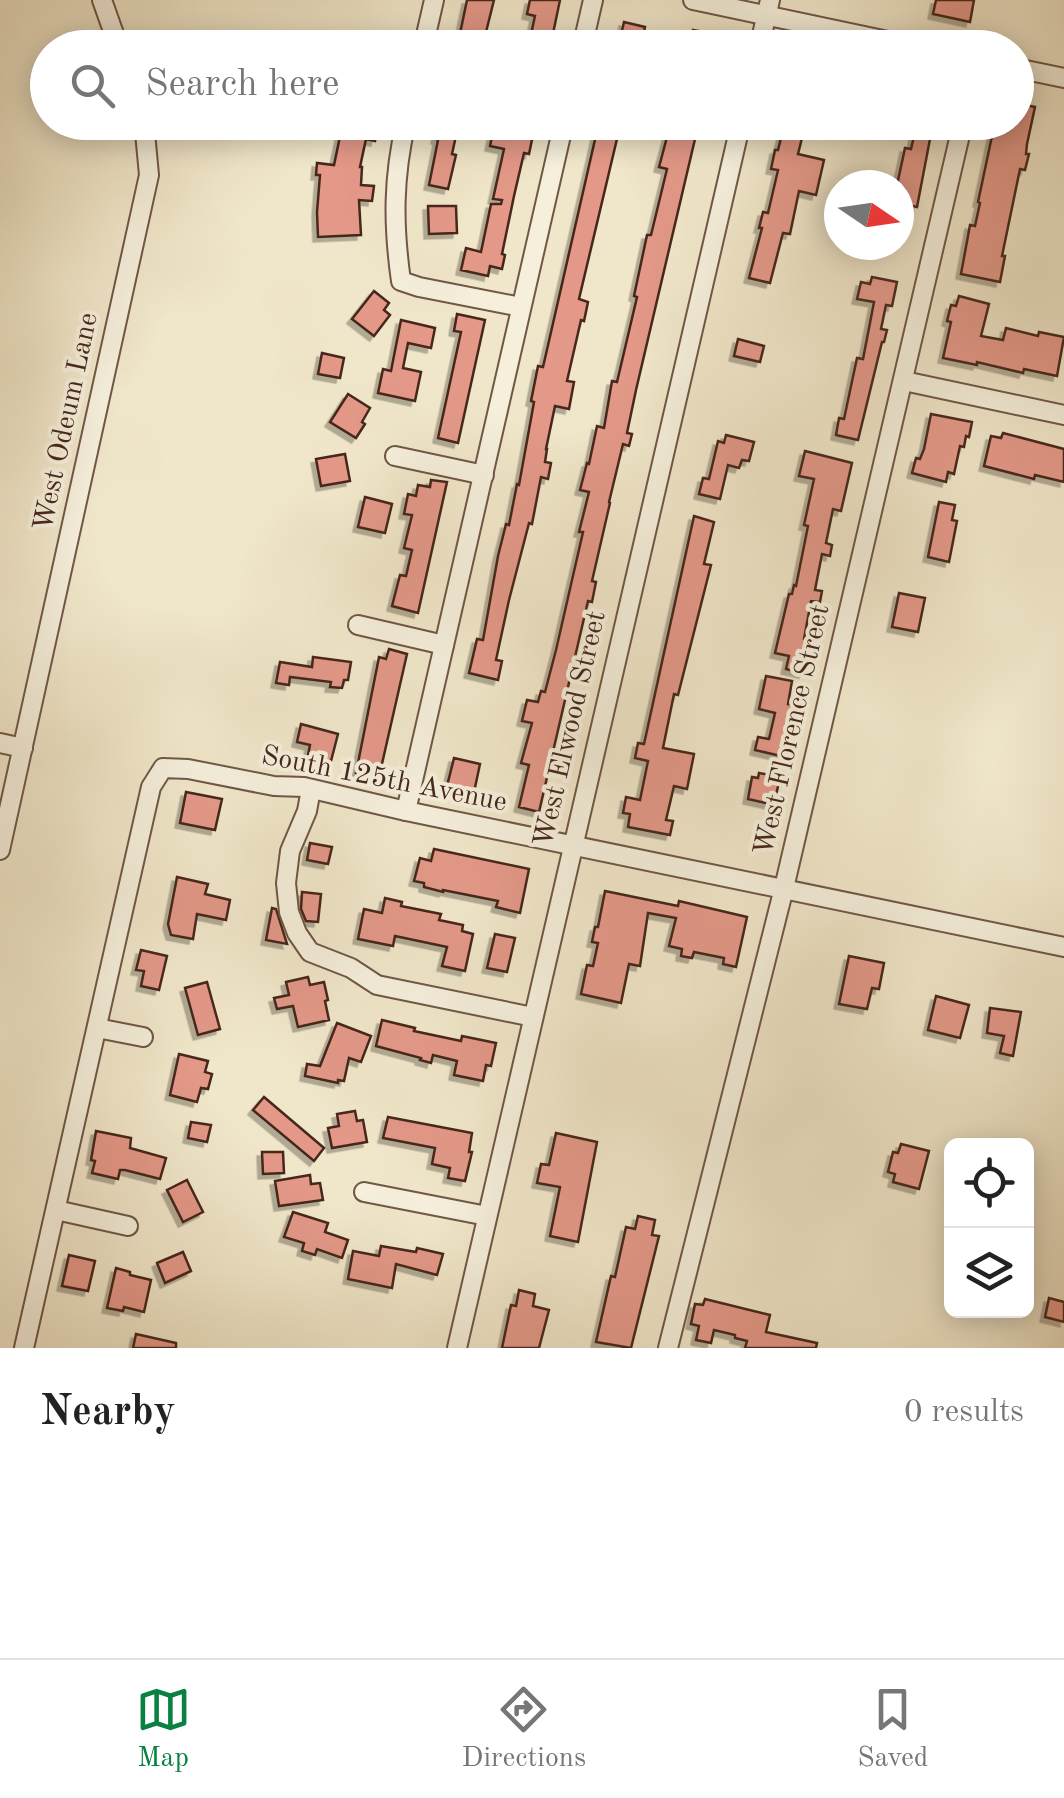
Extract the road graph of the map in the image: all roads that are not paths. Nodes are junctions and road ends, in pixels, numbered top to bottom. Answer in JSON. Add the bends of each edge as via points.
{"nodes":[{"id":1,"x":102,"y":0,"type":"edge"},
{"id":2,"x":434,"y":0,"type":"edge"},
{"id":3,"x":592,"y":0,"type":"edge"},
{"id":4,"x":692,"y":0,"type":"edge"},
{"id":5,"x":768,"y":8,"type":"edge"},
{"id":6,"x":112,"y":30,"type":"edge"},
{"id":7,"x":427,"y":30,"type":"edge"},
{"id":8,"x":586,"y":30,"type":"edge"},
{"id":9,"x":852,"y":30,"type":"edge"},
{"id":10,"x":1034,"y":72,"type":"edge"},
{"id":11,"x":1064,"y":78,"type":"edge"},
{"id":12,"x":146,"y":140,"type":"edge"},
{"id":13,"x":402,"y":140,"type":"edge"},
{"id":14,"x":560,"y":140,"type":"edge"},
{"id":15,"x":737,"y":140,"type":"edge"},
{"id":16,"x":959,"y":140,"type":"edge"},
{"id":17,"x":521,"y":307,"type":"junction"},
{"id":18,"x":904,"y":381,"type":"junction"},
{"id":19,"x":1064,"y":416,"type":"edge"},
{"id":20,"x":395,"y":456,"type":"dead end"},
{"id":21,"x":484,"y":474,"type":"junction"},
{"id":22,"x":358,"y":626,"type":"dead end"},
{"id":23,"x":444,"y":645,"type":"junction"},
{"id":24,"x":0,"y":742,"type":"edge"},
{"id":25,"x":23,"y":748,"type":"junction"},
{"id":26,"x":311,"y":789,"type":"junction"},
{"id":27,"x":406,"y":811,"type":"junction"},
{"id":28,"x":572,"y":845,"type":"junction"},
{"id":29,"x":0,"y":850,"type":"edge"},
{"id":30,"x":784,"y":888,"type":"junction"},
{"id":31,"x":1064,"y":947,"type":"edge"},
{"id":32,"x":533,"y":1017,"type":"junction"},
{"id":33,"x":97,"y":1028,"type":"junction"},
{"id":34,"x":142,"y":1037,"type":"dead end"},
{"id":35,"x":364,"y":1192,"type":"dead end"},
{"id":36,"x":56,"y":1210,"type":"junction"},
{"id":37,"x":487,"y":1216,"type":"junction"},
{"id":38,"x":128,"y":1226,"type":"dead end"},
{"id":39,"x":24,"y":1348,"type":"edge"},
{"id":40,"x":457,"y":1348,"type":"edge"},
{"id":41,"x":668,"y":1348,"type":"edge"}],
"edges":[{"from":1,"to":6,"type":"street"},
{"from":2,"to":7,"type":"street"},
{"from":3,"to":8,"type":"street"},
{"from":4,"to":5,"type":"street"},
{"from":5,"to":9,"type":"street"},
{"from":10,"to":11,"type":"street"},
{"from":12,"to":25,"type":"street","name":"West Odeum Lane","via":[[149,175]]},
{"from":13,"to":17,"type":"street","via":[[394,197],[401,281]]},
{"from":14,"to":17,"type":"street"},
{"from":15,"to":28,"type":"street","name":"West Elwood Street"},
{"from":16,"to":18,"type":"street","name":"West Florence Street"},
{"from":17,"to":21,"type":"street"},
{"from":18,"to":19,"type":"street"},
{"from":18,"to":30,"type":"street","name":"West Florence Street"},
{"from":20,"to":21,"type":"street"},
{"from":21,"to":23,"type":"street"},
{"from":22,"to":23,"type":"street"},
{"from":23,"to":27,"type":"street"},
{"from":24,"to":25,"type":"street"},
{"from":25,"to":29,"type":"street","name":"West Odeum Lane"},
{"from":26,"to":27,"type":"street","name":"South 125th Avenue"},
{"from":26,"to":32,"type":"street","via":[[286,883],[289,912],[310,952],[377,985]]},
{"from":26,"to":33,"type":"street","name":"South 125th Avenue","via":[[163,768],[150,788]]},
{"from":27,"to":28,"type":"street","name":"South 125th Avenue"},
{"from":28,"to":30,"type":"street","name":"South 125th Avenue"},
{"from":28,"to":32,"type":"street","name":"West Elwood Street"},
{"from":30,"to":31,"type":"street","name":"South 125th Avenue"},
{"from":30,"to":41,"type":"street","name":"West Florence Street"},
{"from":32,"to":37,"type":"street","name":"West Elwood Street"},
{"from":33,"to":34,"type":"street"},
{"from":33,"to":36,"type":"street"},
{"from":35,"to":37,"type":"street"},
{"from":36,"to":38,"type":"street"},
{"from":36,"to":39,"type":"street"},
{"from":37,"to":40,"type":"street","name":"West Elwood Street"}]}
